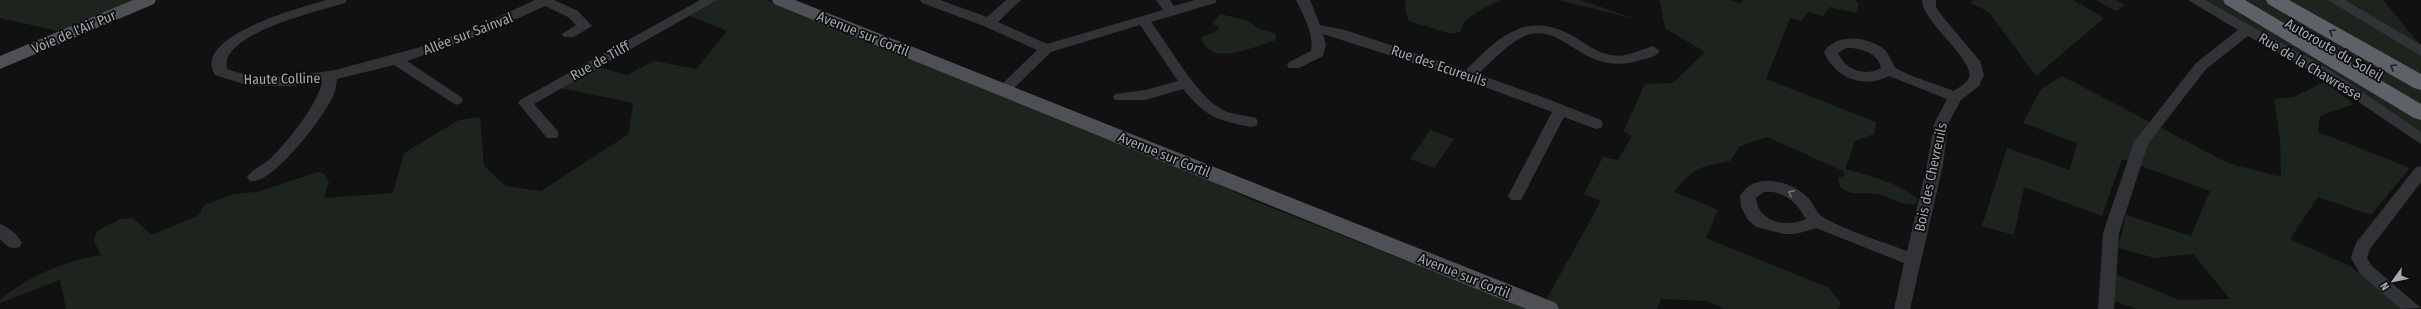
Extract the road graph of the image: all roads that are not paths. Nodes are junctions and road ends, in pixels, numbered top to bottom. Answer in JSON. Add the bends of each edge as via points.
{"nodes":[{"id":1,"x":148,"y":0,"type":"edge"},
{"id":2,"x":340,"y":0,"type":"edge"},
{"id":3,"x":544,"y":0,"type":"edge"},
{"id":4,"x":710,"y":0,"type":"edge"},
{"id":5,"x":780,"y":0,"type":"edge"},
{"id":6,"x":927,"y":0,"type":"edge"},
{"id":7,"x":1014,"y":0,"type":"edge"},
{"id":8,"x":1163,"y":0,"type":"edge"},
{"id":9,"x":1210,"y":0,"type":"edge"},
{"id":10,"x":1303,"y":0,"type":"edge"},
{"id":11,"x":1929,"y":0,"type":"edge"},
{"id":12,"x":2195,"y":0,"type":"edge"},
{"id":13,"x":2232,"y":0,"type":"edge"},
{"id":14,"x":2247,"y":0,"type":"edge"},
{"id":15,"x":2275,"y":0,"type":"edge"},
{"id":16,"x":2335,"y":0,"type":"edge"},
{"id":17,"x":1171,"y":11,"type":"junction"},
{"id":18,"x":1143,"y":20,"type":"junction"},
{"id":19,"x":989,"y":23,"type":"junction"},
{"id":20,"x":1315,"y":28,"type":"junction"},
{"id":21,"x":2248,"y":29,"type":"junction"},
{"id":22,"x":569,"y":34,"type":"dead end"},
{"id":23,"x":1046,"y":49,"type":"junction"},
{"id":24,"x":1653,"y":51,"type":"dead end"},
{"id":25,"x":2421,"y":51,"type":"edge"},
{"id":26,"x":396,"y":60,"type":"junction"},
{"id":27,"x":0,"y":63,"type":"edge"},
{"id":28,"x":1294,"y":65,"type":"dead end"},
{"id":29,"x":1888,"y":70,"type":"dead end"},
{"id":30,"x":1468,"y":76,"type":"junction"},
{"id":31,"x":330,"y":77,"type":"junction"},
{"id":32,"x":1188,"y":83,"type":"junction"},
{"id":33,"x":2421,"y":83,"type":"edge"},
{"id":34,"x":1003,"y":91,"type":"junction"},
{"id":35,"x":1120,"y":97,"type":"dead end"},
{"id":36,"x":1955,"y":97,"type":"junction"},
{"id":37,"x":456,"y":100,"type":"dead end"},
{"id":38,"x":2421,"y":100,"type":"edge"},
{"id":39,"x":1560,"y":110,"type":"junction"},
{"id":40,"x":2421,"y":113,"type":"edge"},
{"id":41,"x":1251,"y":122,"type":"dead end"},
{"id":42,"x":1596,"y":124,"type":"dead end"},
{"id":43,"x":552,"y":134,"type":"dead end"},
{"id":44,"x":2421,"y":139,"type":"edge"},
{"id":45,"x":2421,"y":171,"type":"edge"},
{"id":46,"x":255,"y":177,"type":"dead end"},
{"id":47,"x":1516,"y":196,"type":"dead end"},
{"id":48,"x":1816,"y":221,"type":"dead end"},
{"id":49,"x":0,"y":230,"type":"edge"},
{"id":50,"x":14,"y":243,"type":"dead end"},
{"id":51,"x":1913,"y":260,"type":"junction"},
{"id":52,"x":1548,"y":309,"type":"edge"},
{"id":53,"x":1902,"y":309,"type":"edge"},
{"id":54,"x":2106,"y":309,"type":"edge"},
{"id":55,"x":2413,"y":309,"type":"edge"}],
"edges":[{"from":1,"to":27,"type":"main road","name":"Voie de l'Air Pur"},
{"from":2,"to":31,"type":"street","name":"Haute Colline","via":[[260,26],[237,38],[222,52],[218,67],[220,72],[236,80],[275,81]]},
{"from":3,"to":22,"type":"street","name":"Allée sur Sainval","via":[[573,14],[585,26]]},
{"from":3,"to":26,"type":"street","name":"Allée sur Sainval","via":[[485,29]]},
{"from":4,"to":43,"type":"street","name":"Rue de Tilff","via":[[526,103]]},
{"from":5,"to":34,"type":"main road","name":"Avenue sur Cortil"},
{"from":6,"to":19,"type":"street"},
{"from":7,"to":19,"type":"street"},
{"from":8,"to":17,"type":"street"},
{"from":9,"to":17,"type":"street"},
{"from":10,"to":20,"type":"street"},
{"from":11,"to":36,"type":"street","name":"Bois des Chevreuils","via":[[1929,7],[1937,19],[1975,64],[1977,75],[1974,83]]},
{"from":12,"to":21,"type":"street","name":"Rue de la Chawresse"},
{"from":13,"to":40,"type":"highway"},
{"from":14,"to":38,"type":"highway","name":"Autoroute du Soleil"},
{"from":33,"to":15,"type":"highway","name":"Autoroute du Soleil","one_way":true},
{"from":16,"to":25,"type":"street"},
{"from":17,"to":18,"type":"street"},
{"from":18,"to":23,"type":"street"},
{"from":18,"to":32,"type":"street"},
{"from":19,"to":23,"type":"street"},
{"from":20,"to":28,"type":"street","via":[[1318,53]]},
{"from":20,"to":30,"type":"street","name":"Rue des Ecureuils","via":[[1340,33]]},
{"from":21,"to":44,"type":"street","name":"Rue de la Chawresse","via":[[2328,75]]},
{"from":21,"to":54,"type":"street","via":[[2201,66],[2141,142],[2111,233]]},
{"from":23,"to":34,"type":"street"},
{"from":24,"to":30,"type":"street","via":[[1630,59],[1612,60],[1603,58],[1557,34],[1532,29],[1518,33]]},
{"from":26,"to":31,"type":"street","name":"Allée sur Sainval"},
{"from":26,"to":37,"type":"street","name":"Allée sur Sainval"},
{"from":29,"to":36,"type":"street"},
{"from":30,"to":39,"type":"street","name":"Rue des Ecureuils"},
{"from":31,"to":46,"type":"street","via":[[328,92],[317,111],[276,162]]},
{"from":32,"to":35,"type":"street","via":[[1145,95]]},
{"from":32,"to":41,"type":"street","via":[[1208,108],[1219,114]]},
{"from":34,"to":52,"type":"main road","name":"Avenue sur Cortil"},
{"from":36,"to":51,"type":"street","name":"Bois des Chevreuils","via":[[1941,124],[1935,165]]},
{"from":39,"to":42,"type":"street","name":"Rue des Ecureuils"},
{"from":39,"to":47,"type":"street"},
{"from":45,"to":55,"type":"street","via":[[2362,247],[2359,258],[2366,270]]},
{"from":48,"to":51,"type":"street"},
{"from":49,"to":50,"type":"street"},
{"from":51,"to":53,"type":"street","name":"Bois des Chevreuils"}]}
